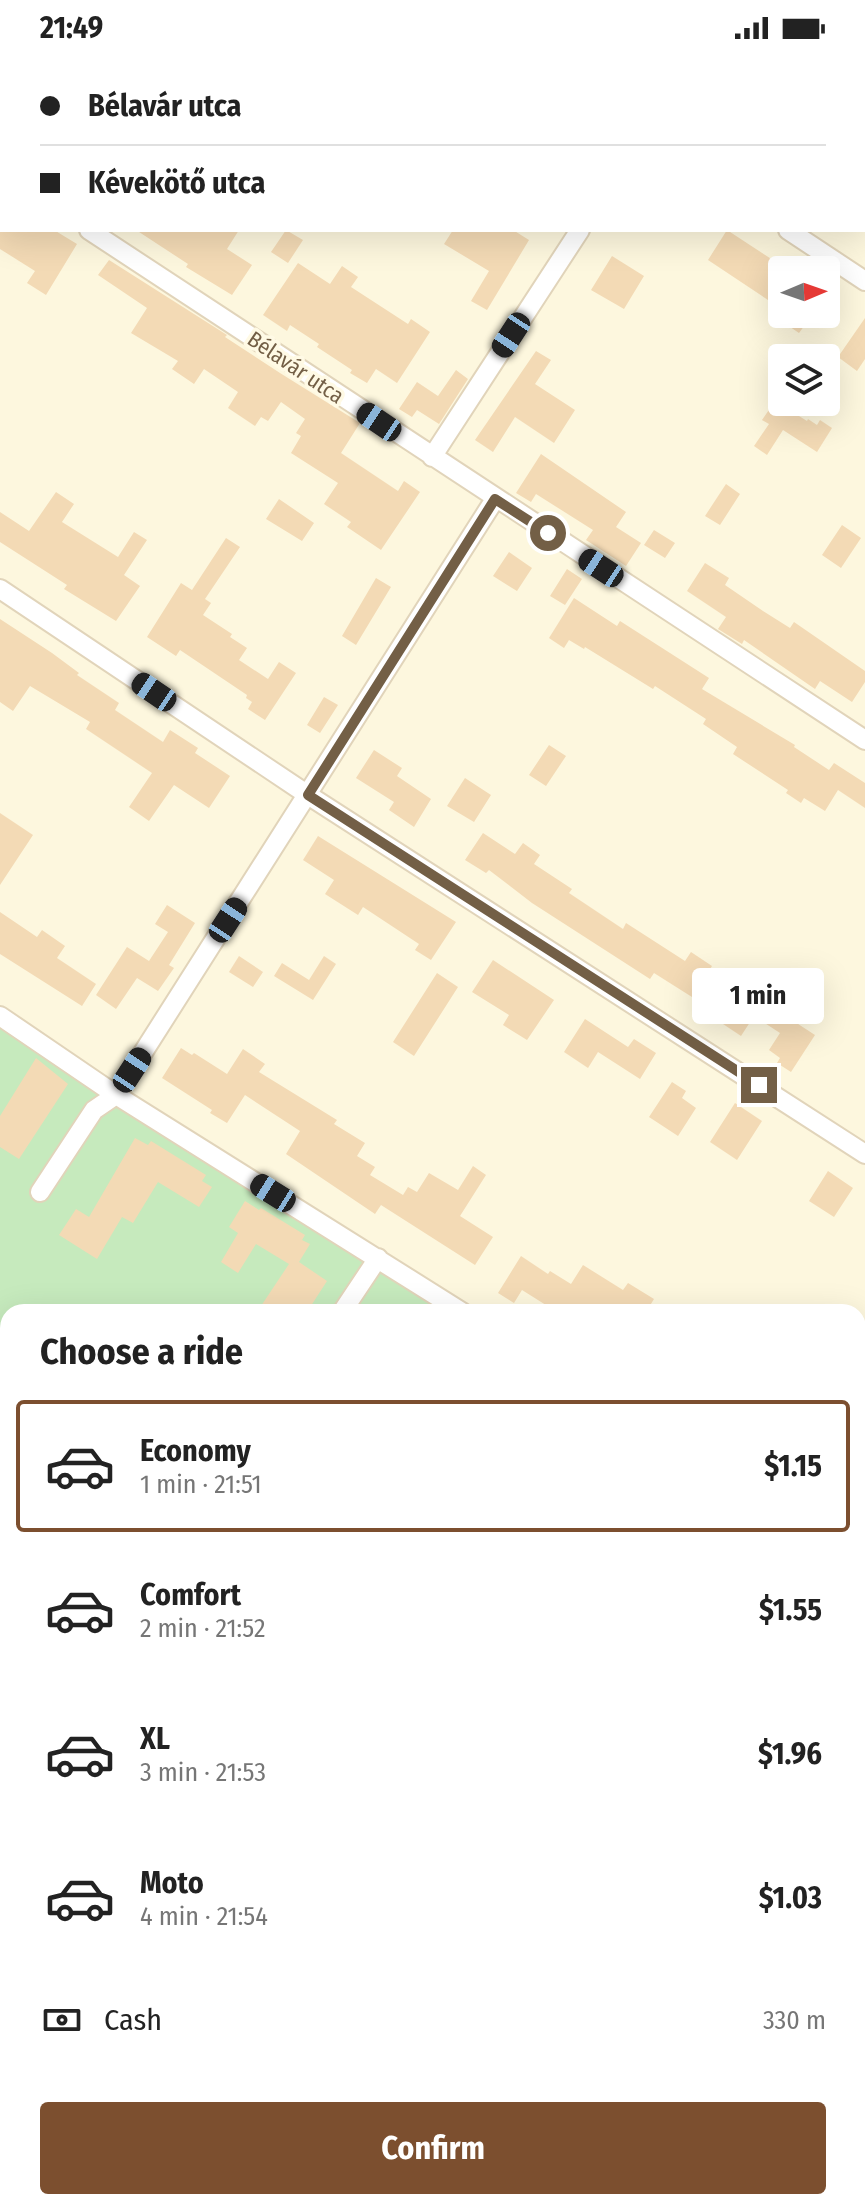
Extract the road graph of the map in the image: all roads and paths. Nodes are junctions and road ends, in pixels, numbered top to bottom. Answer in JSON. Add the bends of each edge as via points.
{"nodes":[{"id":1,"x":92,"y":232,"type":"edge"},
{"id":2,"x":791,"y":232,"type":"edge"},
{"id":3,"x":572,"y":233,"type":"edge"},
{"id":4,"x":865,"y":281,"type":"edge"},
{"id":5,"x":432,"y":457,"type":"junction"},
{"id":6,"x":495,"y":499,"type":"junction"},
{"id":7,"x":0,"y":589,"type":"edge"},
{"id":8,"x":865,"y":740,"type":"edge"},
{"id":9,"x":308,"y":795,"type":"junction"},
{"id":10,"x":0,"y":1016,"type":"edge"},
{"id":11,"x":116,"y":1095,"type":"junction"},
{"id":12,"x":865,"y":1154,"type":"edge"},
{"id":13,"x":40,"y":1192,"type":"dead end"},
{"id":14,"x":378,"y":1258,"type":"junction"},
{"id":15,"x":347,"y":1304,"type":"edge"},
{"id":16,"x":450,"y":1304,"type":"edge"}],
"edges":[{"from":1,"to":5,"type":"street","name":"Bélavár utca"},
{"from":2,"to":4,"type":"street"},
{"from":3,"to":5,"type":"street"},
{"from":5,"to":6,"type":"street","name":"Bélavár utca"},
{"from":6,"to":8,"type":"street","name":"Bélavár utca"},
{"from":6,"to":9,"type":"street"},
{"from":7,"to":9,"type":"street"},
{"from":9,"to":11,"type":"street"},
{"from":9,"to":12,"type":"street"},
{"from":10,"to":11,"type":"street"},
{"from":11,"to":13,"type":"street","via":[[94,1110]]},
{"from":11,"to":14,"type":"street"},
{"from":14,"to":15,"type":"street"},
{"from":14,"to":16,"type":"street"}]}
